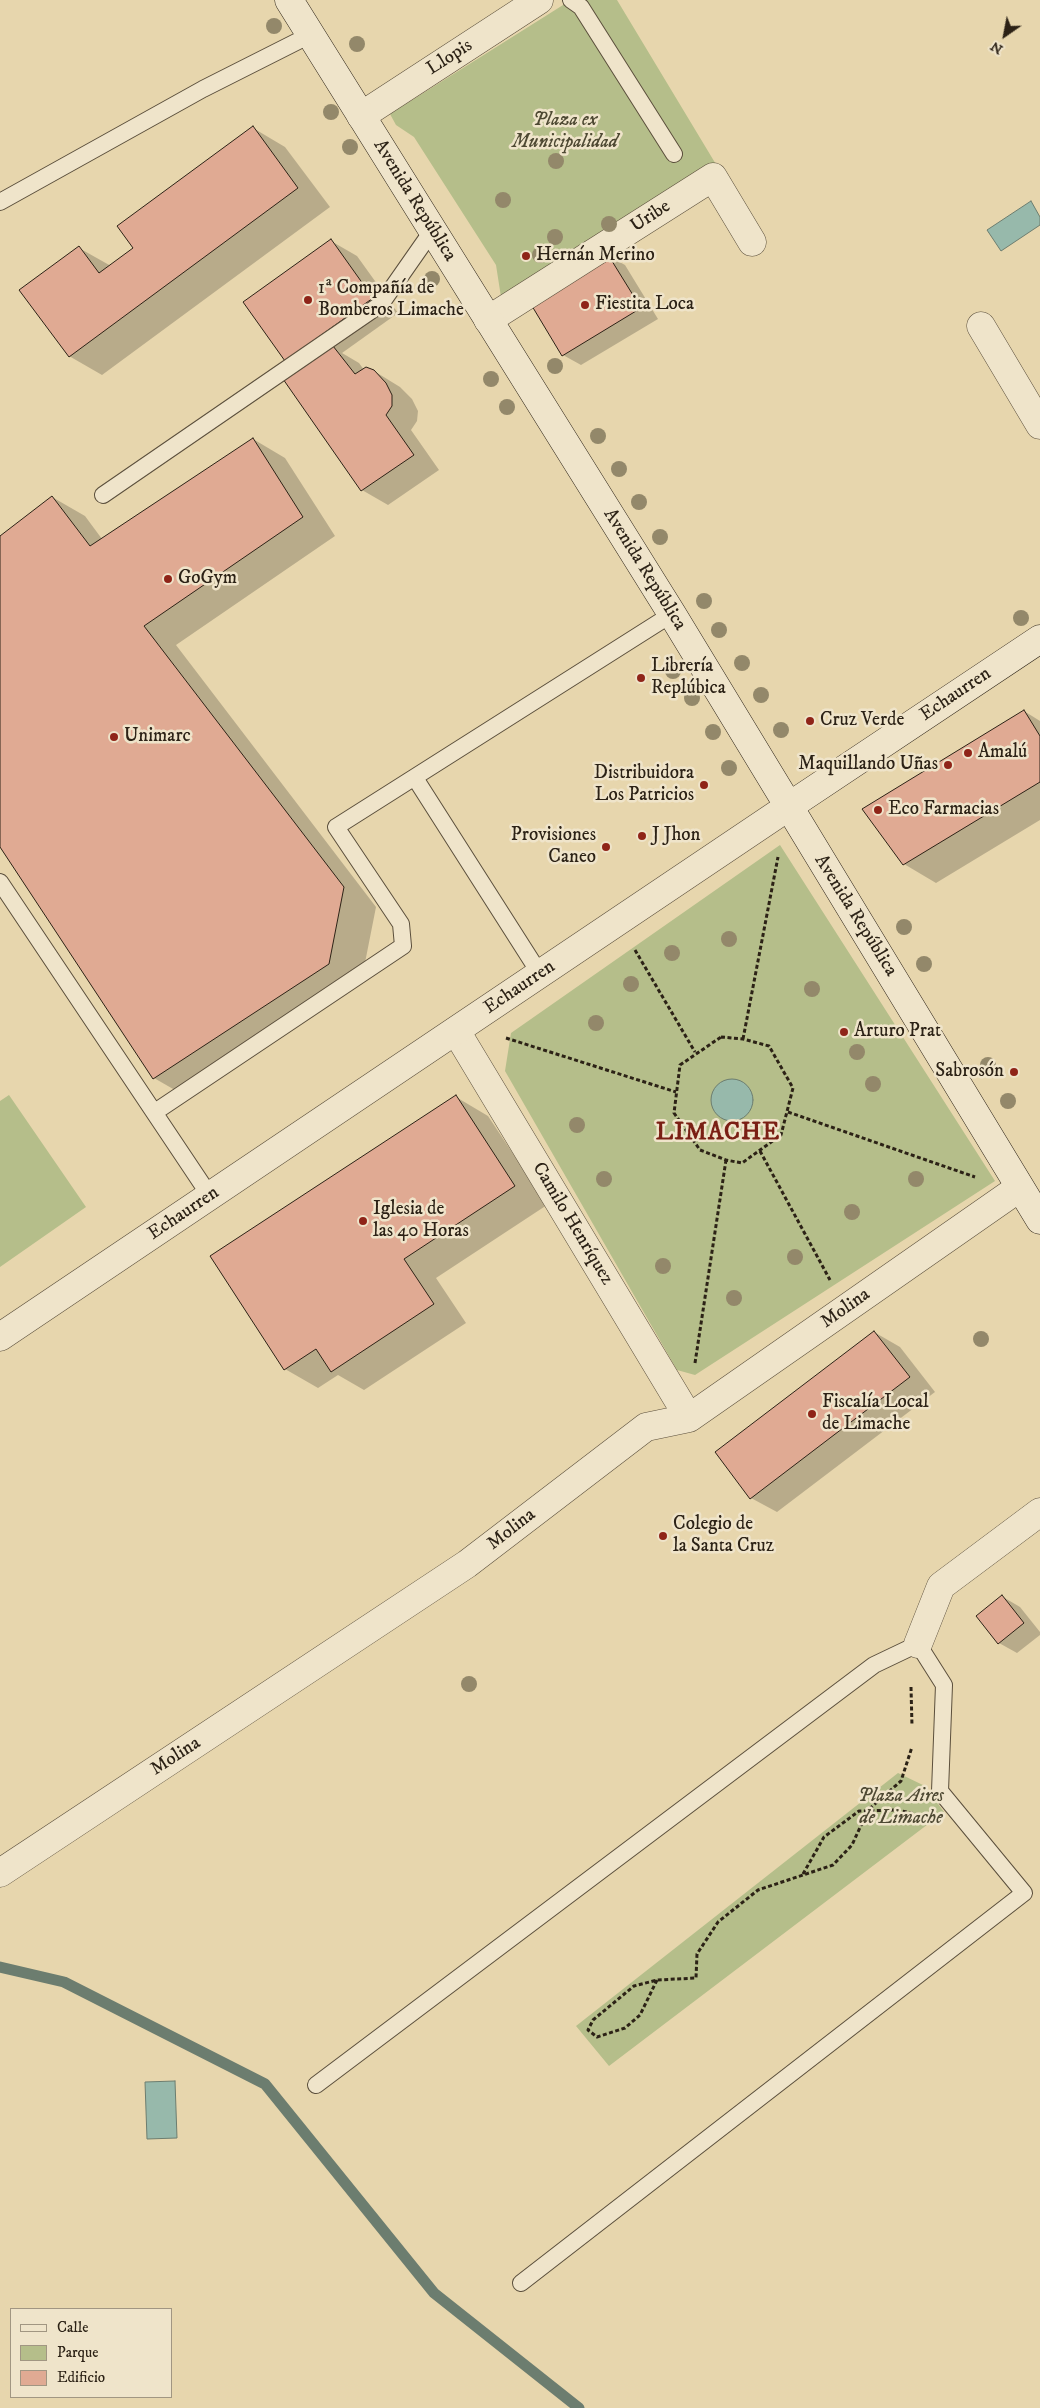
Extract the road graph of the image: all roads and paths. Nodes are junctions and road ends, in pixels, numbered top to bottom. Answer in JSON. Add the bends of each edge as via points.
{"nodes":[{"id":1,"x":289,"y":0,"type":"edge"},
{"id":2,"x":539,"y":0,"type":"edge"},
{"id":3,"x":571,"y":0,"type":"edge"},
{"id":4,"x":310,"y":35,"type":"junction"},
{"id":5,"x":361,"y":116,"type":"junction"},
{"id":6,"x":674,"y":154,"type":"dead end"},
{"id":7,"x":0,"y":202,"type":"edge"},
{"id":8,"x":432,"y":230,"type":"junction"},
{"id":9,"x":752,"y":242,"type":"dead end"},
{"id":10,"x":488,"y":320,"type":"junction"},
{"id":11,"x":981,"y":326,"type":"dead end"},
{"id":12,"x":1040,"y":425,"type":"edge"},
{"id":13,"x":103,"y":495,"type":"dead end"},
{"id":14,"x":672,"y":614,"type":"junction"},
{"id":15,"x":1040,"y":639,"type":"edge"},
{"id":16,"x":415,"y":778,"type":"junction"},
{"id":17,"x":788,"y":807,"type":"junction"},
{"id":18,"x":0,"y":882,"type":"edge"},
{"id":19,"x":617,"y":922,"type":"junction"},
{"id":20,"x":540,"y":974,"type":"junction"},
{"id":21,"x":456,"y":1031,"type":"junction"},
{"id":22,"x":743,"y":1039,"type":"junction"},
{"id":23,"x":696,"y":1052,"type":"junction"},
{"id":24,"x":676,"y":1092,"type":"junction"},
{"id":25,"x":155,"y":1112,"type":"junction"},
{"id":26,"x":788,"y":1112,"type":"junction"},
{"id":27,"x":760,"y":1151,"type":"junction"},
{"id":28,"x":726,"y":1160,"type":"junction"},
{"id":29,"x":1019,"y":1188,"type":"junction"},
{"id":30,"x":210,"y":1196,"type":"junction"},
{"id":31,"x":1040,"y":1220,"type":"edge"},
{"id":32,"x":846,"y":1309,"type":"junction"},
{"id":33,"x":0,"y":1337,"type":"edge"},
{"id":34,"x":689,"y":1418,"type":"junction"},
{"id":35,"x":1040,"y":1512,"type":"edge"},
{"id":36,"x":918,"y":1644,"type":"junction"},
{"id":37,"x":912,"y":1733,"type":"dead end"},
{"id":38,"x":913,"y":1743,"type":"dead end"},
{"id":39,"x":868,"y":1810,"type":"junction"},
{"id":40,"x":926,"y":1816,"type":"dead end"},
{"id":41,"x":0,"y":1873,"type":"edge"},
{"id":42,"x":803,"y":1874,"type":"junction"},
{"id":43,"x":657,"y":1980,"type":"junction"},
{"id":44,"x":316,"y":2085,"type":"dead end"},
{"id":45,"x":521,"y":2282,"type":"dead end"}],
"edges":[{"from":1,"to":4,"type":"street","name":"Avenida República"},
{"from":2,"to":5,"type":"street","name":"Llopis"},
{"from":3,"to":6,"type":"lane","via":[[581,7]]},
{"from":4,"to":5,"type":"street","name":"Avenida República"},
{"from":4,"to":7,"type":"lane"},
{"from":5,"to":8,"type":"street","name":"Avenida República"},
{"from":8,"to":10,"type":"street","name":"Avenida República"},
{"from":8,"to":13,"type":"lane","via":[[381,304]]},
{"from":9,"to":10,"type":"street","name":"Uribe","via":[[713,177]]},
{"from":10,"to":14,"type":"street","name":"Avenida República"},
{"from":11,"to":12,"type":"street"},
{"from":14,"to":16,"type":"lane"},
{"from":14,"to":17,"type":"street","name":"Avenida República"},
{"from":15,"to":17,"type":"street","name":"Echaurren"},
{"from":16,"to":20,"type":"lane"},
{"from":16,"to":25,"type":"lane","via":[[336,827],[401,924],[403,946]]},
{"from":17,"to":19,"type":"street","name":"Echaurren"},
{"from":17,"to":22,"type":"path"},
{"from":17,"to":29,"type":"street","name":"Avenida República"},
{"from":18,"to":25,"type":"lane"},
{"from":19,"to":20,"type":"street","name":"Echaurren"},
{"from":19,"to":23,"type":"path"},
{"from":20,"to":21,"type":"street","name":"Echaurren"},
{"from":21,"to":24,"type":"path","via":[[513,1039]]},
{"from":21,"to":30,"type":"street","name":"Echaurren"},
{"from":21,"to":34,"type":"street","name":"Camilo Henríquez"},
{"from":22,"to":23,"type":"path","via":[[721,1038]]},
{"from":22,"to":26,"type":"path","via":[[769,1046],[793,1088]]},
{"from":23,"to":24,"type":"path","via":[[680,1065]]},
{"from":24,"to":28,"type":"path","via":[[674,1113],[700,1150]]},
{"from":25,"to":30,"type":"lane"},
{"from":26,"to":27,"type":"path","via":[[781,1135]]},
{"from":26,"to":29,"type":"path","via":[[960,1174]]},
{"from":27,"to":28,"type":"path","via":[[742,1162]]},
{"from":27,"to":32,"type":"path"},
{"from":28,"to":34,"type":"path","via":[[698,1335]]},
{"from":29,"to":31,"type":"street","name":"Avenida República"},
{"from":29,"to":32,"type":"street","name":"Molina"},
{"from":30,"to":33,"type":"street","name":"Echaurren"},
{"from":32,"to":34,"type":"street","name":"Molina"},
{"from":34,"to":41,"type":"street","name":"Molina","via":[[646,1427],[467,1564]]},
{"from":35,"to":36,"type":"street","via":[[941,1586]]},
{"from":36,"to":37,"type":"path","via":[[910,1696]]},
{"from":36,"to":44,"type":"lane","via":[[874,1665]]},
{"from":36,"to":45,"type":"lane","via":[[944,1685],[940,1791],[1024,1893]]},
{"from":38,"to":39,"type":"path","via":[[901,1781]]},
{"from":39,"to":40,"type":"path","via":[[898,1810]]},
{"from":39,"to":42,"type":"path","via":[[859,1810],[824,1837]]},
{"from":39,"to":42,"type":"path","via":[[852,1845],[833,1865]]},
{"from":42,"to":43,"type":"path","via":[[758,1890],[718,1922],[697,1954],[696,1978]]},
{"from":43,"to":43,"type":"path","via":[[634,1986],[593,2020],[588,2030],[597,2037],[625,2028],[640,2015]]}]}
